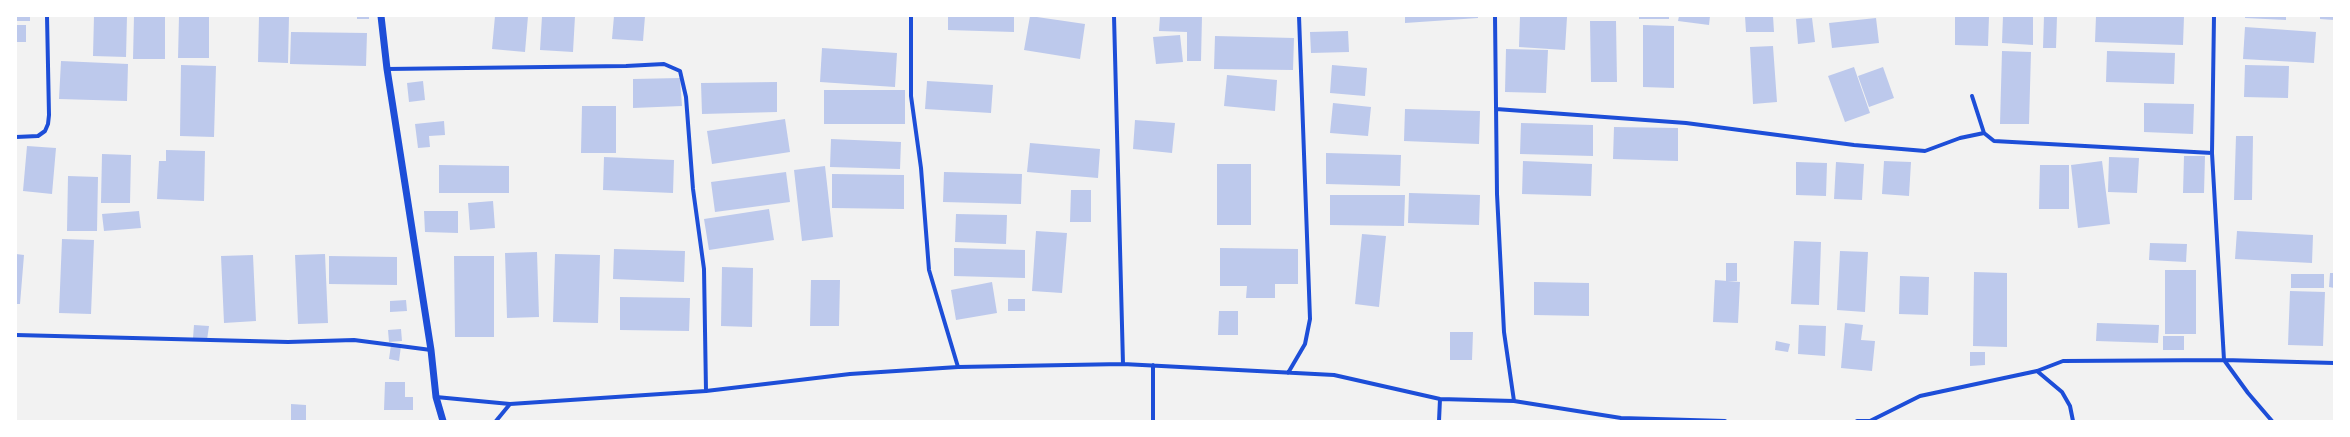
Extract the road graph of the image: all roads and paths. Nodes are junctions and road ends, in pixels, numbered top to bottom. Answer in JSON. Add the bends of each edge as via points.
{"nodes":[{"id":1,"x":47,"y":16,"type":"edge"},
{"id":2,"x":381,"y":16,"type":"edge"},
{"id":3,"x":911,"y":16,"type":"edge"},
{"id":4,"x":1114,"y":16,"type":"edge"},
{"id":5,"x":1299,"y":16,"type":"edge"},
{"id":6,"x":1495,"y":16,"type":"edge"},
{"id":7,"x":2214,"y":16,"type":"edge"},
{"id":8,"x":387,"y":69,"type":"junction"},
{"id":9,"x":1972,"y":96,"type":"dead end"},
{"id":10,"x":1496,"y":109,"type":"junction"},
{"id":11,"x":1984,"y":133,"type":"junction"},
{"id":12,"x":16,"y":137,"type":"edge"},
{"id":13,"x":2212,"y":153,"type":"junction"},
{"id":14,"x":16,"y":335,"type":"edge"},
{"id":15,"x":431,"y":350,"type":"junction"},
{"id":16,"x":2224,"y":360,"type":"junction"},
{"id":17,"x":2334,"y":363,"type":"edge"},
{"id":18,"x":1123,"y":364,"type":"junction"},
{"id":19,"x":1153,"y":365,"type":"junction"},
{"id":20,"x":958,"y":367,"type":"junction"},
{"id":21,"x":2037,"y":371,"type":"junction"},
{"id":22,"x":1288,"y":373,"type":"junction"},
{"id":23,"x":706,"y":391,"type":"junction"},
{"id":24,"x":436,"y":397,"type":"junction"},
{"id":25,"x":1440,"y":399,"type":"junction"},
{"id":26,"x":1514,"y":401,"type":"junction"},
{"id":27,"x":510,"y":404,"type":"junction"},
{"id":28,"x":443,"y":421,"type":"edge"},
{"id":29,"x":496,"y":421,"type":"edge"},
{"id":30,"x":1153,"y":421,"type":"edge"},
{"id":31,"x":1439,"y":421,"type":"edge"},
{"id":32,"x":1725,"y":421,"type":"edge"},
{"id":33,"x":1857,"y":421,"type":"edge"},
{"id":34,"x":1870,"y":421,"type":"edge"},
{"id":35,"x":2073,"y":421,"type":"edge"},
{"id":36,"x":2272,"y":421,"type":"edge"}],
"edges":[{"from":1,"to":12,"type":"street","via":[[48,124],[45,131],[38,136]]},
{"from":2,"to":8,"type":"street"},
{"from":3,"to":20,"type":"street","via":[[911,96],[929,270]]},
{"from":4,"to":18,"type":"street"},
{"from":5,"to":22,"type":"street","via":[[1310,319],[1305,344]]},
{"from":6,"to":10,"type":"street"},
{"from":7,"to":13,"type":"street"},
{"from":8,"to":15,"type":"street"},
{"from":8,"to":23,"type":"street","via":[[664,64],[680,71],[686,97],[704,269]]},
{"from":9,"to":11,"type":"street"},
{"from":10,"to":11,"type":"street","via":[[1686,123],[1854,145],[1925,151],[1960,138]]},
{"from":10,"to":26,"type":"street","via":[[1497,194],[1504,332]]},
{"from":11,"to":13,"type":"street","via":[[1994,141]]},
{"from":13,"to":16,"type":"street"},
{"from":14,"to":15,"type":"street","via":[[288,342],[354,340]]},
{"from":15,"to":24,"type":"street"},
{"from":16,"to":17,"type":"street"},
{"from":16,"to":21,"type":"street","via":[[2063,361]]},
{"from":16,"to":36,"type":"street"},
{"from":18,"to":19,"type":"street"},
{"from":18,"to":20,"type":"street"},
{"from":19,"to":22,"type":"street"},
{"from":19,"to":30,"type":"street"},
{"from":20,"to":23,"type":"street","via":[[850,374]]},
{"from":21,"to":34,"type":"street","via":[[1920,396]]},
{"from":21,"to":35,"type":"street","via":[[2062,392],[2070,406]]},
{"from":22,"to":25,"type":"street","via":[[1334,375]]},
{"from":23,"to":27,"type":"street"},
{"from":24,"to":27,"type":"street"},
{"from":24,"to":28,"type":"street"},
{"from":25,"to":26,"type":"street"},
{"from":25,"to":31,"type":"street"},
{"from":26,"to":32,"type":"street","via":[[1621,418]]},
{"from":27,"to":29,"type":"street"},
{"from":33,"to":34,"type":"street"}]}
